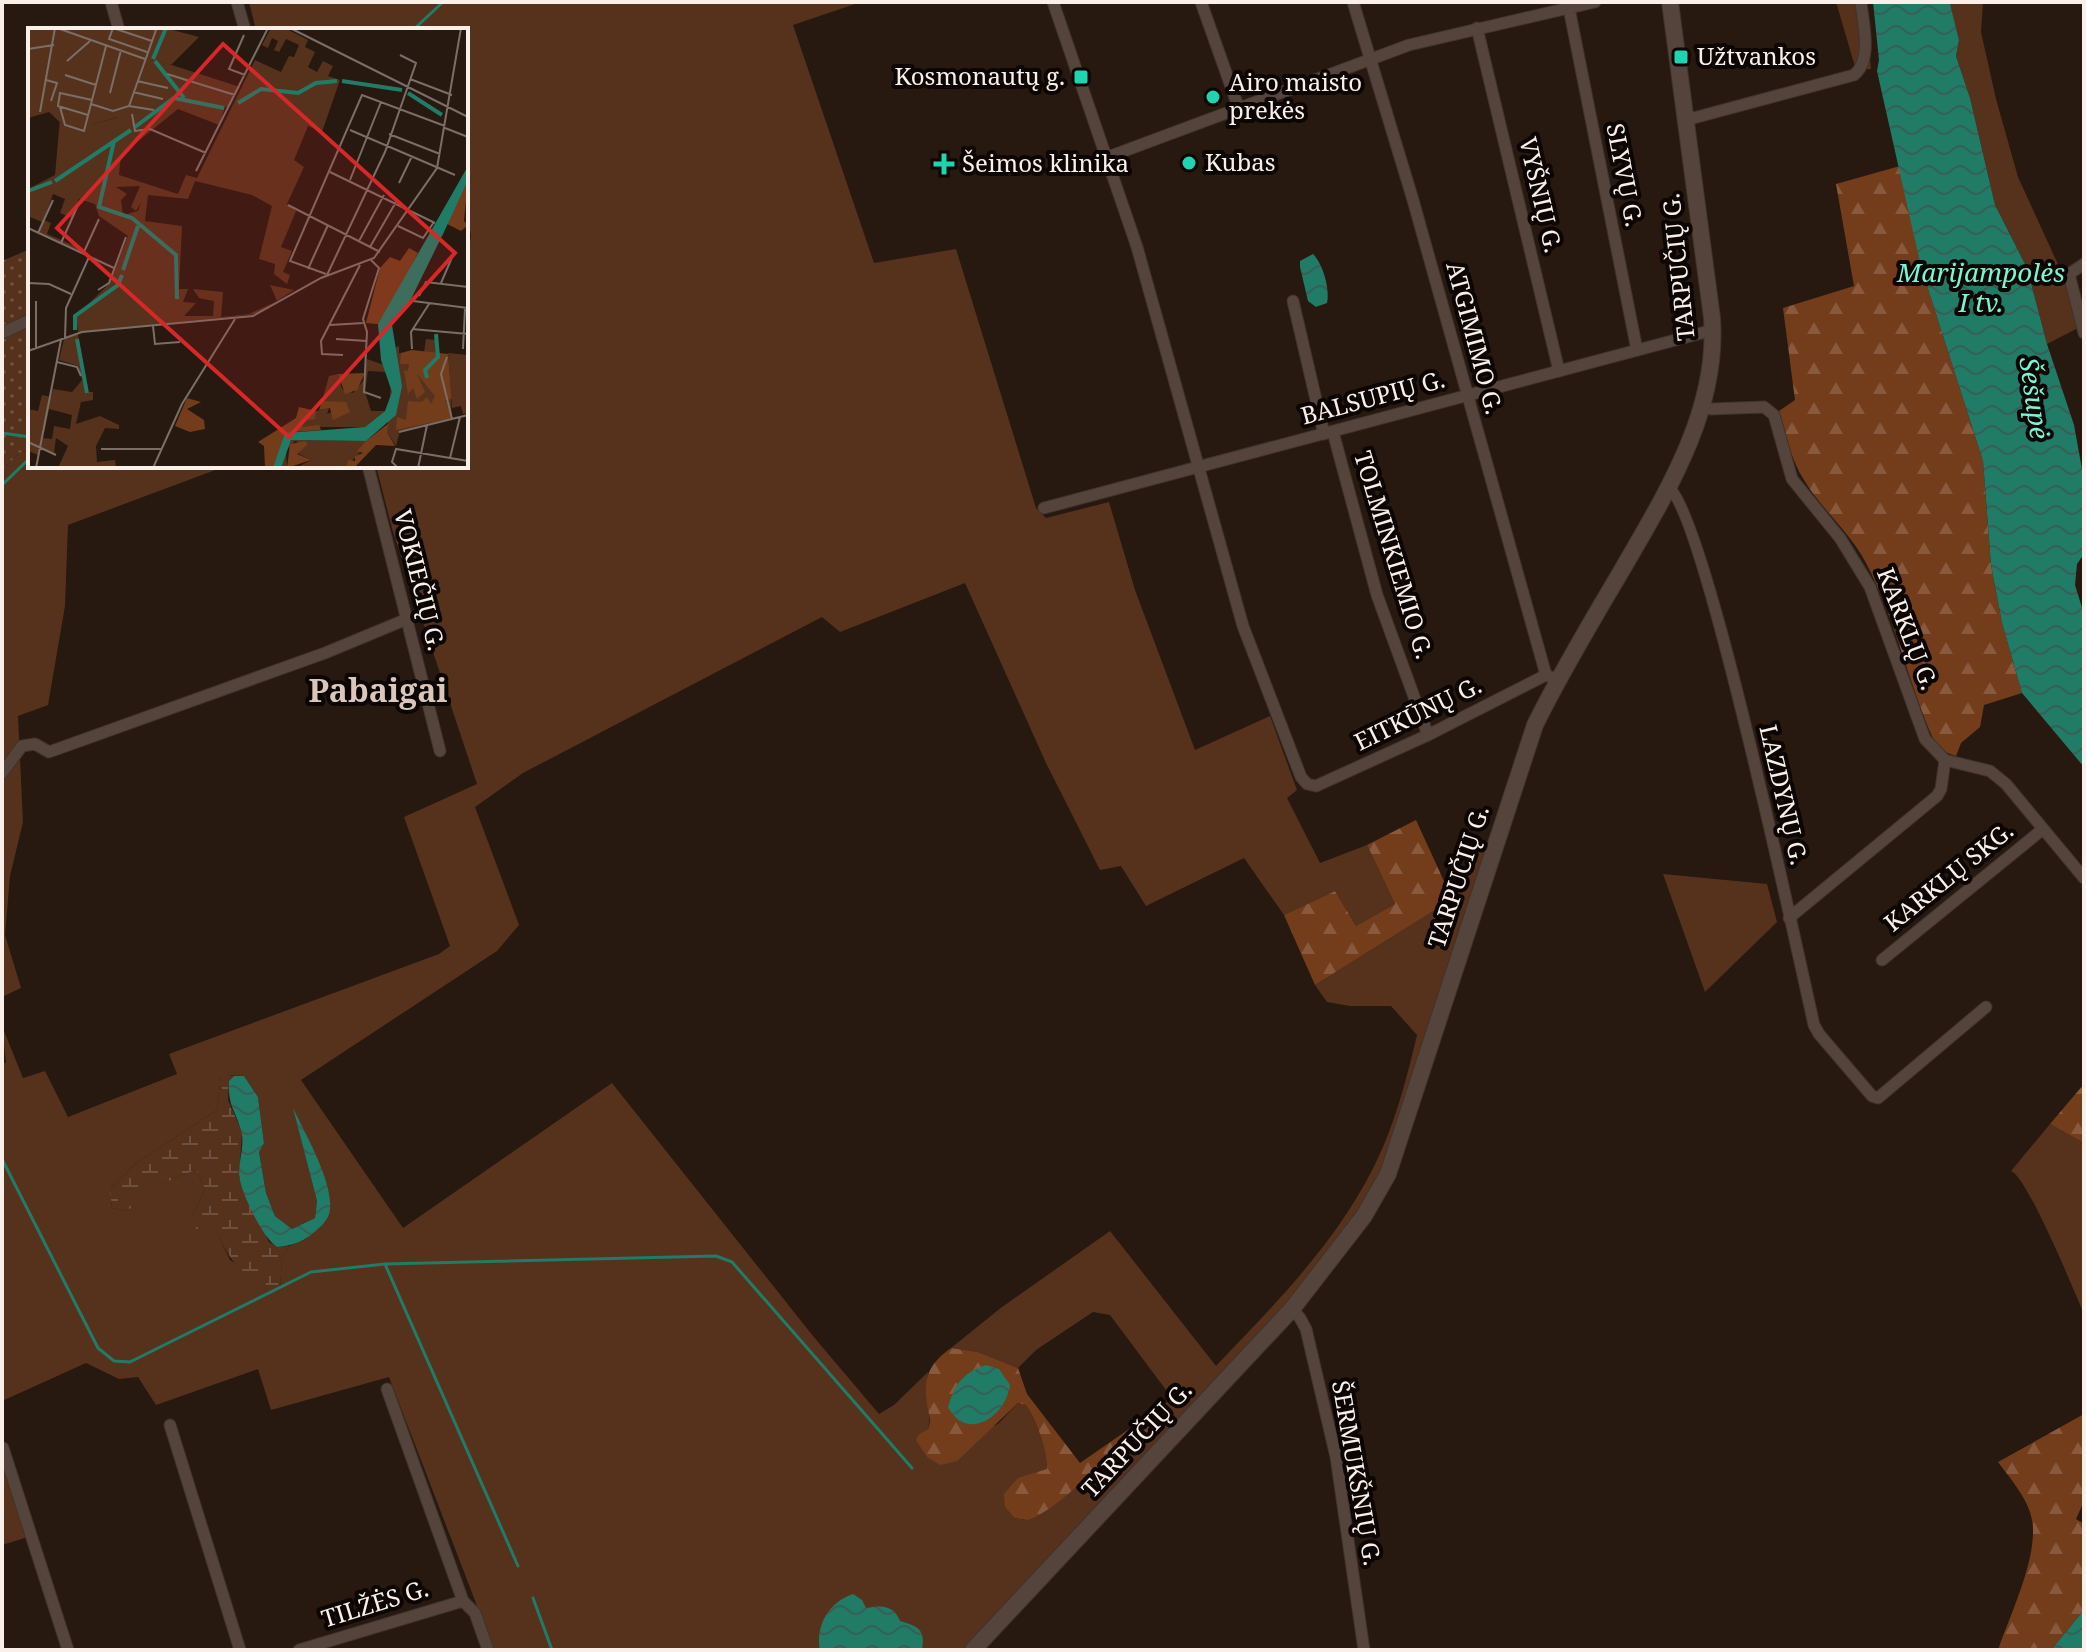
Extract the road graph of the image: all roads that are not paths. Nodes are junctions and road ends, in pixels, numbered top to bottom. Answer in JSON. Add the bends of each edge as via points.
{"nodes":[{"id":1,"x":111,"y":2,"type":"edge"},
{"id":2,"x":237,"y":2,"type":"edge"},
{"id":3,"x":1053,"y":2,"type":"edge"},
{"id":4,"x":1201,"y":2,"type":"edge"},
{"id":5,"x":1353,"y":2,"type":"edge"},
{"id":6,"x":1595,"y":2,"type":"edge"},
{"id":7,"x":1670,"y":2,"type":"edge"},
{"id":8,"x":1861,"y":2,"type":"edge"},
{"id":9,"x":1569,"y":8,"type":"junction"},
{"id":10,"x":118,"y":28,"type":"edge"},
{"id":11,"x":244,"y":28,"type":"edge"},
{"id":12,"x":1477,"y":28,"type":"junction"},
{"id":13,"x":1371,"y":59,"type":"junction"},
{"id":14,"x":1239,"y":109,"type":"junction"},
{"id":15,"x":1686,"y":120,"type":"junction"},
{"id":16,"x":1108,"y":157,"type":"junction"},
{"id":17,"x":2084,"y":264,"type":"edge"},
{"id":18,"x":1293,"y":301,"type":"dead end"},
{"id":19,"x":28,"y":321,"type":"edge"},
{"id":20,"x":1713,"y":330,"type":"junction"},
{"id":21,"x":2,"y":333,"type":"edge"},
{"id":22,"x":2084,"y":333,"type":"edge"},
{"id":23,"x":1637,"y":350,"type":"junction"},
{"id":24,"x":1559,"y":371,"type":"junction"},
{"id":25,"x":1467,"y":396,"type":"junction"},
{"id":26,"x":1702,"y":407,"type":"junction"},
{"id":27,"x":1329,"y":433,"type":"junction"},
{"id":28,"x":369,"y":468,"type":"edge"},
{"id":29,"x":1198,"y":468,"type":"junction"},
{"id":30,"x":1668,"y":487,"type":"junction"},
{"id":31,"x":1044,"y":508,"type":"dead end"},
{"id":32,"x":407,"y":619,"type":"junction"},
{"id":33,"x":1552,"y":678,"type":"junction"},
{"id":34,"x":1428,"y":735,"type":"junction"},
{"id":35,"x":440,"y":751,"type":"dead end"},
{"id":36,"x":1945,"y":760,"type":"junction"},
{"id":37,"x":2,"y":773,"type":"edge"},
{"id":38,"x":2043,"y":829,"type":"junction"},
{"id":39,"x":2084,"y":878,"type":"edge"},
{"id":40,"x":1789,"y":918,"type":"junction"},
{"id":41,"x":1882,"y":960,"type":"dead end"},
{"id":42,"x":1986,"y":1007,"type":"dead end"},
{"id":43,"x":1292,"y":1309,"type":"junction"},
{"id":44,"x":387,"y":1389,"type":"dead end"},
{"id":45,"x":170,"y":1425,"type":"dead end"},
{"id":46,"x":3,"y":1448,"type":"edge"},
{"id":47,"x":463,"y":1601,"type":"junction"},
{"id":48,"x":68,"y":1650,"type":"edge"},
{"id":49,"x":240,"y":1650,"type":"edge"},
{"id":50,"x":299,"y":1650,"type":"edge"},
{"id":51,"x":488,"y":1650,"type":"edge"},
{"id":52,"x":973,"y":1650,"type":"edge"},
{"id":53,"x":1364,"y":1650,"type":"edge"}],
"edges":[{"from":1,"to":10,"type":"street"},
{"from":2,"to":11,"type":"street"},
{"from":3,"to":16,"type":"street"},
{"from":4,"to":14,"type":"street"},
{"from":5,"to":13,"type":"street","name":"ATGIMIMO G."},
{"from":6,"to":9,"type":"street"},
{"from":7,"to":15,"type":"main road","name":"TARPUČIŲ G."},
{"from":8,"to":15,"type":"street","via":[[1864,62],[1854,75]]},
{"from":9,"to":12,"type":"street"},
{"from":9,"to":23,"type":"street","name":"SLYVŲ G."},
{"from":12,"to":13,"type":"street"},
{"from":12,"to":24,"type":"street","name":"VYŠNIŲ G."},
{"from":13,"to":14,"type":"street"},
{"from":13,"to":25,"type":"street","name":"ATGIMIMO G."},
{"from":14,"to":16,"type":"street"},
{"from":15,"to":20,"type":"main road","name":"TARPUČIŲ G."},
{"from":16,"to":29,"type":"street"},
{"from":17,"to":22,"type":"street","via":[[2069,274]]},
{"from":18,"to":27,"type":"street","name":"TOLMINKIEMIO G."},
{"from":19,"to":21,"type":"street"},
{"from":20,"to":23,"type":"street","name":"BALSUPIŲ G."},
{"from":20,"to":26,"type":"main road","name":"TARPUČIŲ G."},
{"from":23,"to":24,"type":"street","name":"BALSUPIŲ G."},
{"from":24,"to":25,"type":"street","name":"BALSUPIŲ G."},
{"from":25,"to":27,"type":"street","name":"BALSUPIŲ G."},
{"from":25,"to":33,"type":"street","name":"ATGIMIMO G."},
{"from":26,"to":30,"type":"main road","name":"TARPUČIŲ G."},
{"from":26,"to":36,"type":"street","name":"KARKLŲ G.","via":[[1764,407],[1774,415],[1792,479],[1860,567],[1925,739]]},
{"from":27,"to":29,"type":"street","name":"BALSUPIŲ G."},
{"from":27,"to":34,"type":"street","name":"TOLMINKIEMIO G.","via":[[1377,595]]},
{"from":28,"to":32,"type":"street","name":"VOKIEČIŲ G."},
{"from":29,"to":31,"type":"street","name":"BALSUPIŲ G."},
{"from":29,"to":34,"type":"street","name":"EITKŪNŲ G.","via":[[1243,626],[1307,784],[1316,786]]},
{"from":30,"to":33,"type":"main road","name":"TARPUČIŲ G."},
{"from":30,"to":40,"type":"street","name":"LAZDYNŲ G.","via":[[1677,495],[1693,537],[1735,681]]},
{"from":32,"to":35,"type":"street","name":"VOKIEČIŲ G."},
{"from":32,"to":37,"type":"street","via":[[49,752],[35,744],[22,746]]},
{"from":33,"to":34,"type":"street","name":"EITKŪNŲ G."},
{"from":33,"to":43,"type":"main road","name":"TARPUČIŲ G.","via":[[1388,1174],[1364,1216]]},
{"from":36,"to":38,"type":"street","via":[[1990,771]]},
{"from":36,"to":40,"type":"street","via":[[1937,796]]},
{"from":38,"to":39,"type":"street"},
{"from":38,"to":41,"type":"street","name":"KARKLŲ SKG."},
{"from":40,"to":42,"type":"street","name":"LAZDYNŲ G.","via":[[1814,1025],[1872,1096],[1878,1098]]},
{"from":43,"to":52,"type":"main road","name":"TARPUČIŲ G."},
{"from":43,"to":53,"type":"street","name":"ŠERMUKŠNIŲ G.","via":[[1306,1329],[1336,1457]]},
{"from":44,"to":47,"type":"street"},
{"from":45,"to":49,"type":"street"},
{"from":46,"to":48,"type":"street"},
{"from":47,"to":50,"type":"street","name":"TILŽĖS G."},
{"from":47,"to":51,"type":"street","via":[[475,1613]]}]}
